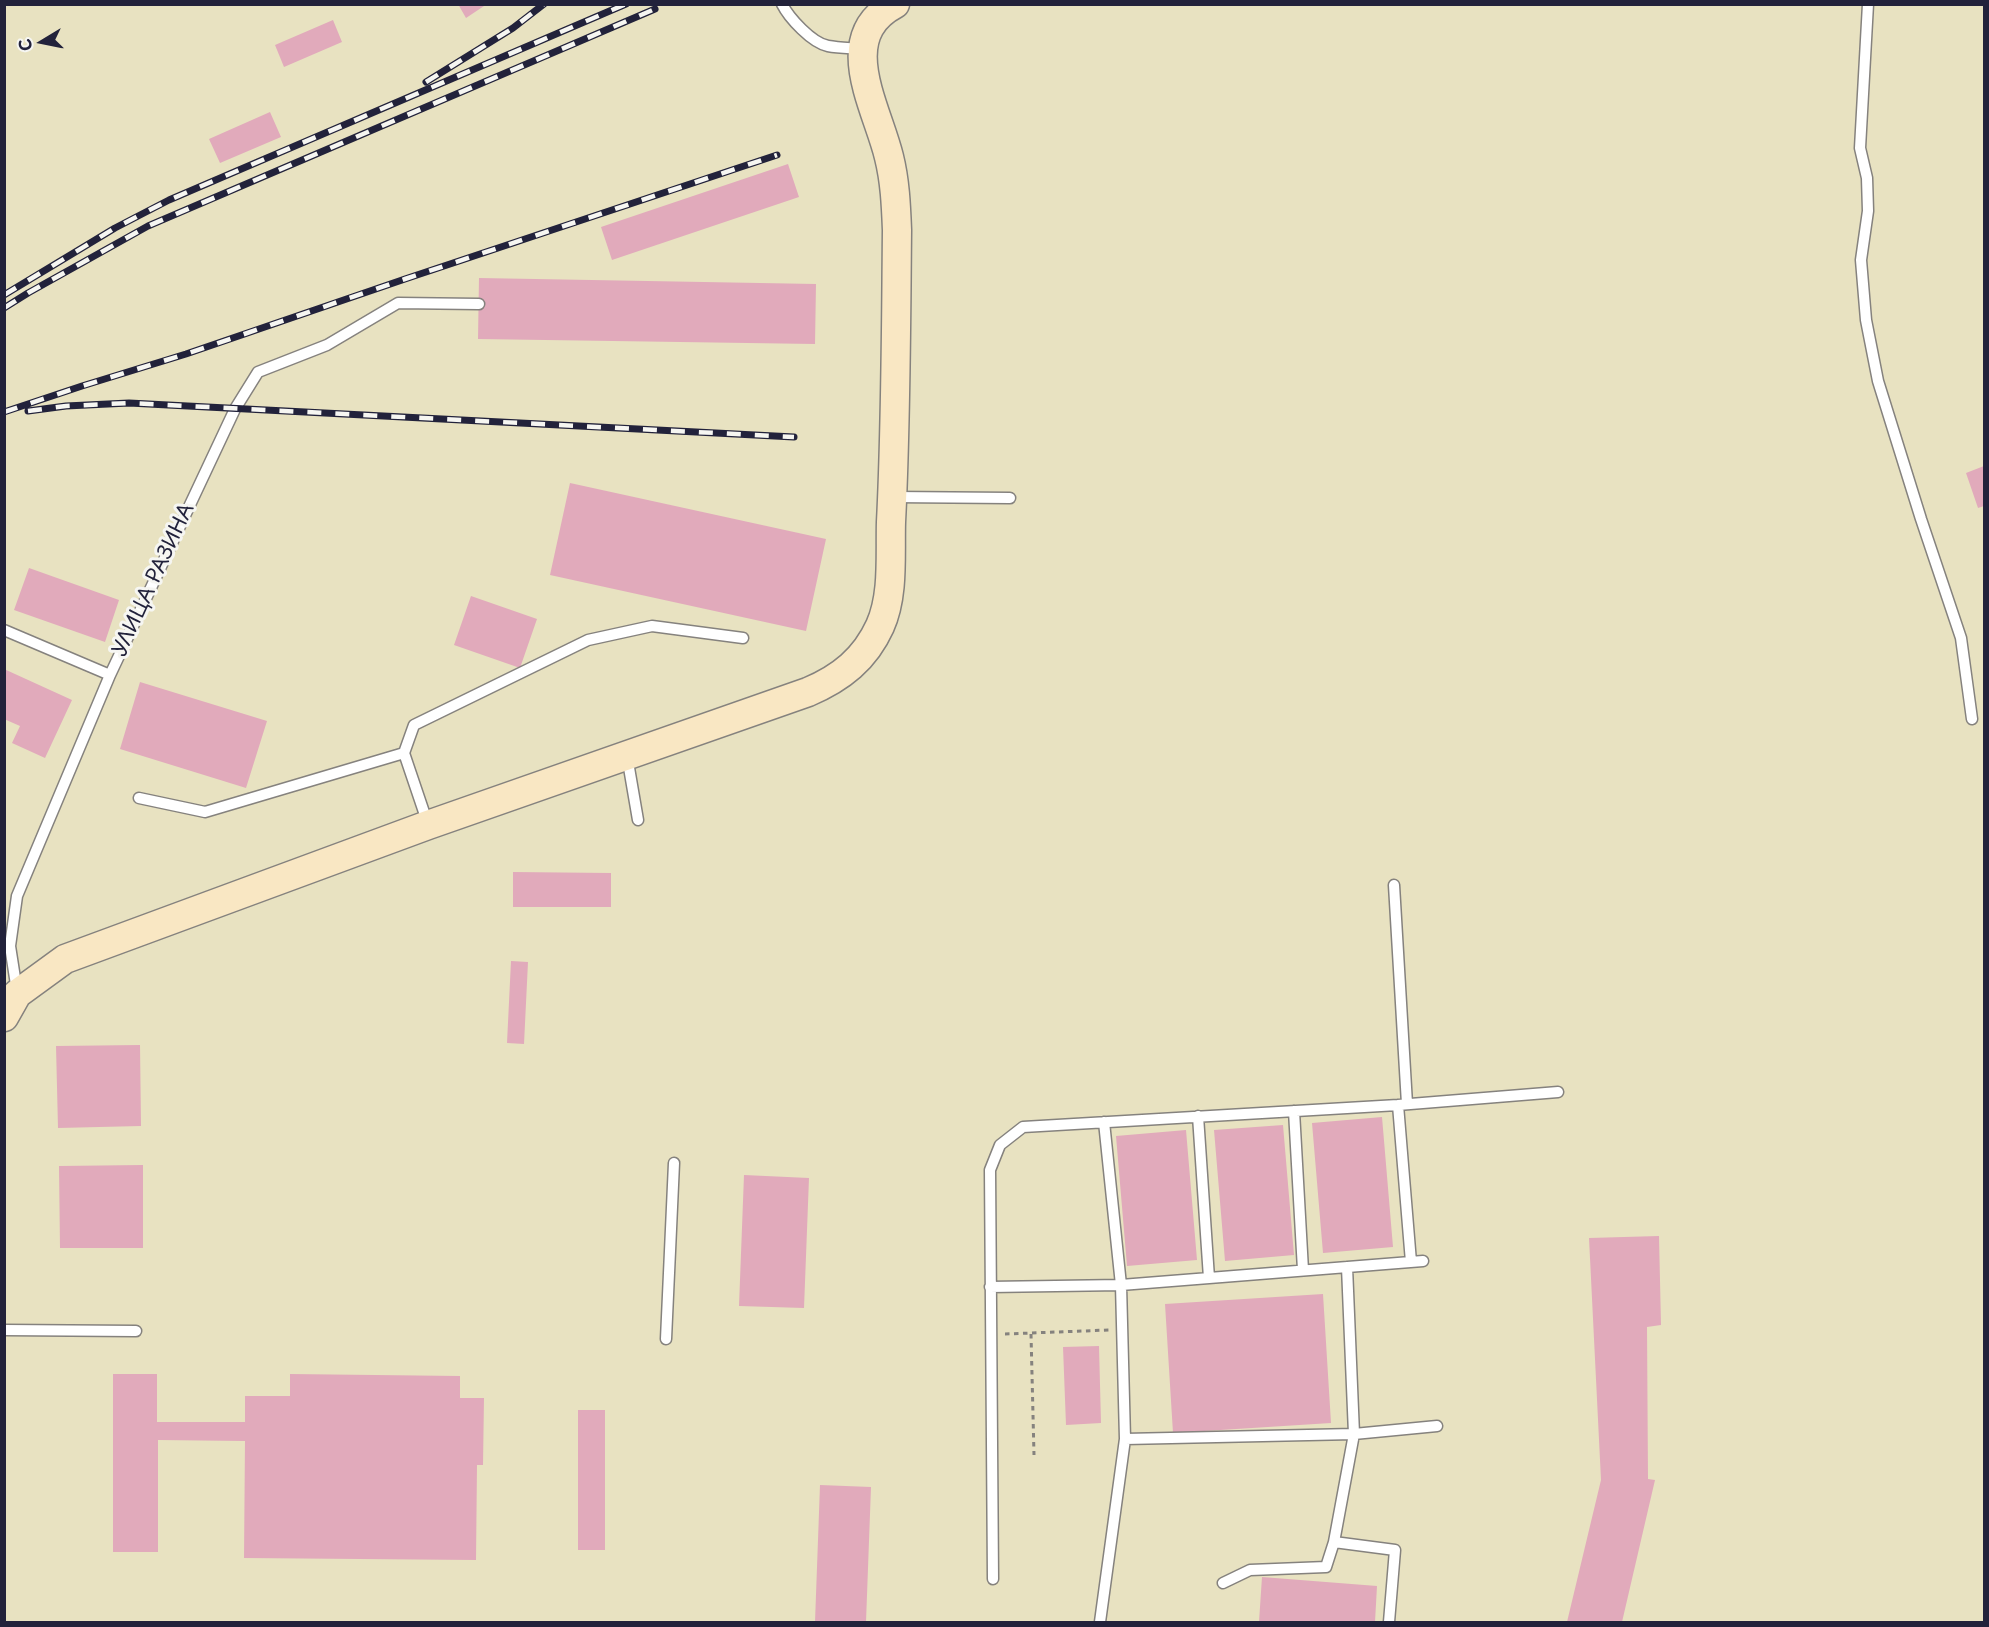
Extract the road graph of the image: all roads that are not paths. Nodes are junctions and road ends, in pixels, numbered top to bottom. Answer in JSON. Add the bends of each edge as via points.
{"nodes":[{"id":1,"x":782,"y":4,"type":"edge"},
{"id":2,"x":895,"y":4,"type":"edge"},
{"id":3,"x":1868,"y":4,"type":"edge"},
{"id":4,"x":862,"y":49,"type":"junction"},
{"id":5,"x":479,"y":304,"type":"dead end"},
{"id":6,"x":893,"y":497,"type":"junction"},
{"id":7,"x":1010,"y":498,"type":"dead end"},
{"id":8,"x":4,"y":630,"type":"edge"},
{"id":9,"x":743,"y":638,"type":"dead end"},
{"id":10,"x":110,"y":675,"type":"junction"},
{"id":11,"x":1972,"y":719,"type":"dead end"},
{"id":12,"x":404,"y":753,"type":"junction"},
{"id":13,"x":626,"y":754,"type":"junction"},
{"id":14,"x":139,"y":798,"type":"dead end"},
{"id":15,"x":638,"y":820,"type":"dead end"},
{"id":16,"x":428,"y":825,"type":"junction"},
{"id":17,"x":1394,"y":885,"type":"dead end"},
{"id":18,"x":7,"y":946,"type":"edge"},
{"id":19,"x":11,"y":1006,"type":"edge"},
{"id":20,"x":1558,"y":1092,"type":"dead end"},
{"id":21,"x":1402,"y":1104,"type":"junction"},
{"id":22,"x":1294,"y":1111,"type":"junction"},
{"id":23,"x":1198,"y":1116,"type":"junction"},
{"id":24,"x":1104,"y":1122,"type":"junction"},
{"id":25,"x":674,"y":1163,"type":"dead end"},
{"id":26,"x":1347,"y":1267,"type":"junction"},
{"id":27,"x":1303,"y":1270,"type":"junction"},
{"id":28,"x":1209,"y":1278,"type":"junction"},
{"id":29,"x":1121,"y":1285,"type":"junction"},
{"id":30,"x":990,"y":1287,"type":"junction"},
{"id":31,"x":4,"y":1330,"type":"edge"},
{"id":32,"x":136,"y":1331,"type":"dead end"},
{"id":33,"x":666,"y":1339,"type":"dead end"},
{"id":34,"x":1437,"y":1426,"type":"dead end"},
{"id":35,"x":1354,"y":1434,"type":"junction"},
{"id":36,"x":1125,"y":1439,"type":"junction"},
{"id":37,"x":1334,"y":1542,"type":"junction"},
{"id":38,"x":993,"y":1579,"type":"dead end"},
{"id":39,"x":1223,"y":1583,"type":"dead end"},
{"id":40,"x":1100,"y":1623,"type":"edge"},
{"id":41,"x":1389,"y":1623,"type":"edge"}],
"edges":[{"from":1,"to":4,"type":"lane","via":[[799,28],[825,46]]},
{"from":2,"to":4,"type":"street","via":[[868,28]]},
{"from":3,"to":11,"type":"lane","via":[[1860,148],[1867,178],[1868,211],[1861,260],[1866,320],[1878,381],[1961,638]]},
{"from":4,"to":6,"type":"street","via":[[869,95],[889,157],[895,192]]},
{"from":5,"to":10,"type":"lane","name":"УЛИЦА РАЗИНА","via":[[398,303],[327,345],[258,372],[235,409]]},
{"from":6,"to":7,"type":"lane"},
{"from":6,"to":13,"type":"street","via":[[887,601],[869,644],[842,675],[808,692]]},
{"from":8,"to":10,"type":"lane"},
{"from":9,"to":12,"type":"lane","via":[[652,626],[588,640],[414,725]]},
{"from":10,"to":18,"type":"lane","name":"УЛИЦА РАЗИНА","via":[[17,896]]},
{"from":12,"to":14,"type":"lane","via":[[205,812]]},
{"from":12,"to":16,"type":"lane"},
{"from":13,"to":15,"type":"lane"},
{"from":13,"to":16,"type":"street"},
{"from":16,"to":19,"type":"street","via":[[65,959]]},
{"from":17,"to":21,"type":"lane"},
{"from":18,"to":19,"type":"lane","name":"УЛИЦА РАЗИНА"},
{"from":20,"to":21,"type":"lane"},
{"from":21,"to":22,"type":"lane"},
{"from":21,"to":26,"type":"lane","via":[[1417,1261]]},
{"from":22,"to":23,"type":"lane"},
{"from":22,"to":27,"type":"lane"},
{"from":23,"to":24,"type":"lane"},
{"from":23,"to":28,"type":"lane"},
{"from":24,"to":29,"type":"lane"},
{"from":24,"to":30,"type":"lane","via":[[1023,1127],[1000,1145],[990,1170]]},
{"from":25,"to":33,"type":"lane"},
{"from":26,"to":27,"type":"lane"},
{"from":26,"to":35,"type":"lane"},
{"from":27,"to":28,"type":"lane"},
{"from":28,"to":29,"type":"lane"},
{"from":29,"to":30,"type":"lane"},
{"from":29,"to":36,"type":"lane"},
{"from":30,"to":38,"type":"lane"},
{"from":31,"to":32,"type":"lane"},
{"from":34,"to":35,"type":"lane"},
{"from":35,"to":36,"type":"lane"},
{"from":35,"to":37,"type":"lane"},
{"from":36,"to":40,"type":"lane"},
{"from":37,"to":39,"type":"lane","via":[[1326,1567],[1250,1570]]},
{"from":37,"to":41,"type":"lane","via":[[1395,1550]]}]}
